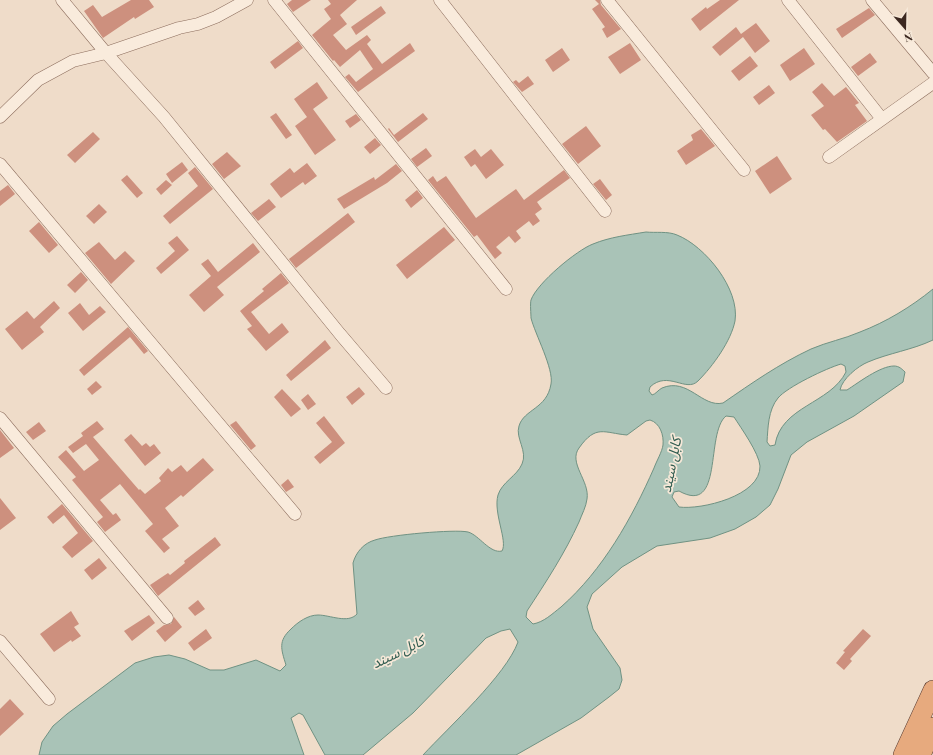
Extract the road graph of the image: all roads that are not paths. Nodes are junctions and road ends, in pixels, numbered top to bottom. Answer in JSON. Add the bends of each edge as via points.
{"nodes":[{"id":1,"x":62,"y":0,"type":"edge"},
{"id":2,"x":247,"y":0,"type":"edge"},
{"id":3,"x":274,"y":0,"type":"edge"},
{"id":4,"x":440,"y":0,"type":"edge"},
{"id":5,"x":607,"y":0,"type":"edge"},
{"id":6,"x":788,"y":0,"type":"edge"},
{"id":7,"x":872,"y":0,"type":"edge"},
{"id":8,"x":106,"y":53,"type":"junction"},
{"id":9,"x":933,"y":73,"type":"edge"},
{"id":10,"x":933,"y":83,"type":"edge"},
{"id":11,"x":0,"y":117,"type":"edge"},
{"id":12,"x":882,"y":119,"type":"junction"},
{"id":13,"x":829,"y":157,"type":"dead end"},
{"id":14,"x":0,"y":164,"type":"edge"},
{"id":15,"x":744,"y":170,"type":"dead end"},
{"id":16,"x":605,"y":211,"type":"dead end"},
{"id":17,"x":506,"y":289,"type":"dead end"},
{"id":18,"x":386,"y":388,"type":"dead end"},
{"id":19,"x":0,"y":418,"type":"edge"},
{"id":20,"x":295,"y":514,"type":"dead end"},
{"id":21,"x":167,"y":618,"type":"dead end"},
{"id":22,"x":0,"y":641,"type":"edge"},
{"id":23,"x":933,"y":690,"type":"edge"},
{"id":24,"x":49,"y":699,"type":"dead end"},
{"id":25,"x":933,"y":727,"type":"edge"},
{"id":26,"x":904,"y":755,"type":"edge"},
{"id":27,"x":921,"y":755,"type":"edge"}],
"edges":[{"from":1,"to":8,"type":"street"},
{"from":2,"to":8,"type":"street","via":[[198,24]]},
{"from":3,"to":17,"type":"street"},
{"from":4,"to":16,"type":"street"},
{"from":5,"to":15,"type":"street"},
{"from":6,"to":12,"type":"street"},
{"from":7,"to":9,"type":"street"},
{"from":8,"to":11,"type":"street","via":[[73,62],[38,80]]},
{"from":8,"to":18,"type":"street","via":[[164,117],[330,323]]},
{"from":10,"to":12,"type":"street"},
{"from":12,"to":13,"type":"street"},
{"from":14,"to":20,"type":"street"},
{"from":19,"to":21,"type":"street"},
{"from":22,"to":24,"type":"street"},
{"from":23,"to":26,"type":"highway"},
{"from":25,"to":27,"type":"highway"}]}
